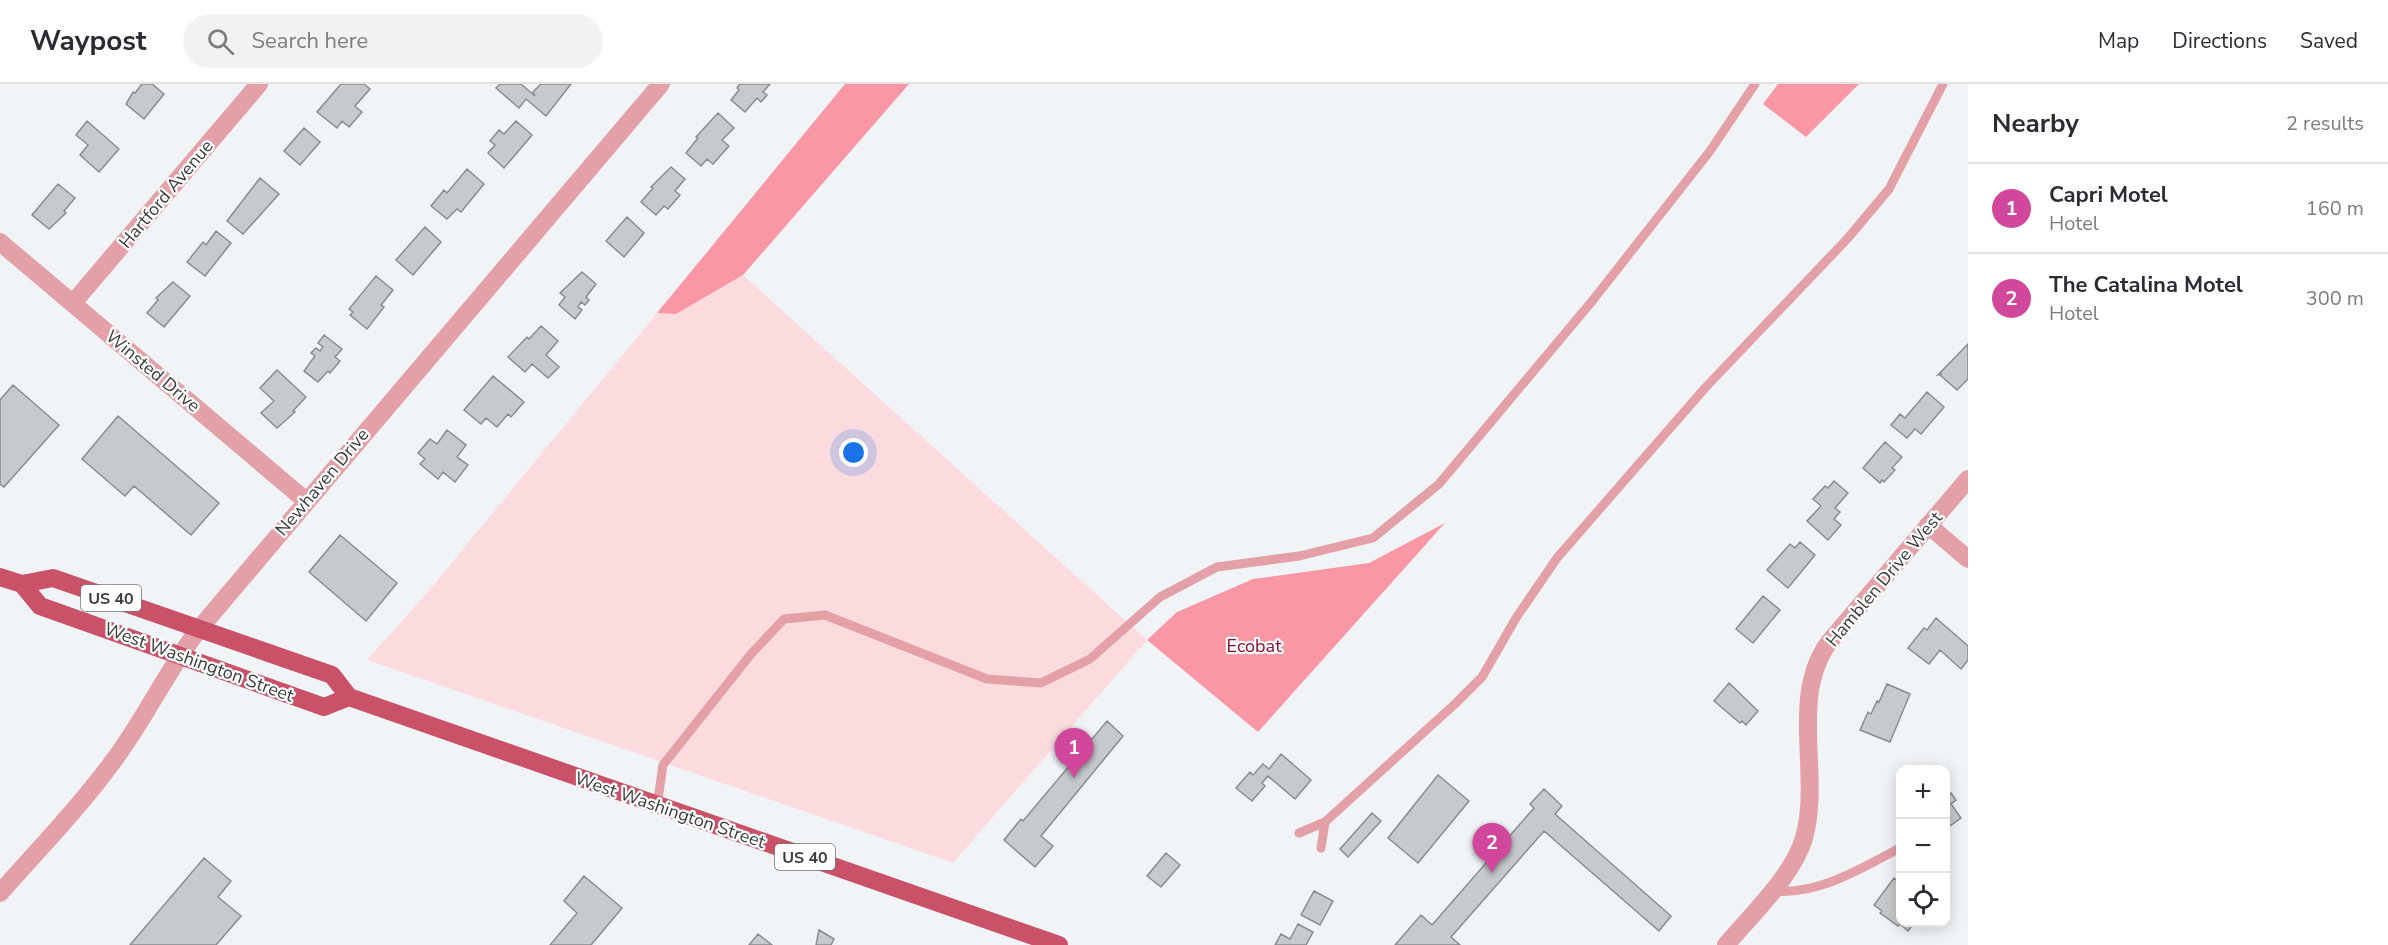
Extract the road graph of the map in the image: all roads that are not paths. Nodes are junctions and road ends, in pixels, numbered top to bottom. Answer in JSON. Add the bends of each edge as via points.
{"nodes":[{"id":1,"x":260,"y":84,"type":"edge"},
{"id":2,"x":661,"y":84,"type":"edge"},
{"id":3,"x":1755,"y":84,"type":"edge"},
{"id":4,"x":1943,"y":84,"type":"edge"},
{"id":5,"x":0,"y":242,"type":"edge"},
{"id":6,"x":73,"y":303,"type":"junction"},
{"id":7,"x":1968,"y":479,"type":"edge"},
{"id":8,"x":305,"y":500,"type":"junction"},
{"id":9,"x":1929,"y":525,"type":"junction"},
{"id":10,"x":1968,"y":559,"type":"edge"},
{"id":11,"x":0,"y":577,"type":"edge"},
{"id":12,"x":22,"y":584,"type":"junction"},
{"id":13,"x":199,"y":628,"type":"junction"},
{"id":14,"x":179,"y":655,"type":"junction"},
{"id":15,"x":349,"y":697,"type":"junction"},
{"id":16,"x":657,"y":806,"type":"junction"},
{"id":17,"x":1325,"y":822,"type":"junction"},
{"id":18,"x":1299,"y":833,"type":"dead end"},
{"id":19,"x":1321,"y":848,"type":"dead end"},
{"id":20,"x":1896,"y":850,"type":"edge"},
{"id":21,"x":1772,"y":891,"type":"junction"},
{"id":22,"x":0,"y":893,"type":"edge"},
{"id":23,"x":1059,"y":945,"type":"edge"},
{"id":24,"x":1726,"y":945,"type":"edge"}],
"edges":[{"from":1,"to":6,"type":"street","name":"Hartford Avenue"},
{"from":2,"to":8,"type":"street","name":"Newhaven Drive"},
{"from":3,"to":16,"type":"lane","via":[[1710,151],[1446,476],[1374,538],[1299,556],[1217,567],[1160,597],[1090,659],[1041,683],[987,679],[825,615],[784,619],[751,654],[663,765]]},
{"from":4,"to":17,"type":"lane","via":[[1889,189],[1848,238],[1705,388],[1557,558],[1482,677]]},
{"from":5,"to":6,"type":"street","name":"Winsted Drive"},
{"from":6,"to":8,"type":"street","name":"Winsted Drive"},
{"from":7,"to":9,"type":"street","name":"Hamblen Drive West"},
{"from":8,"to":13,"type":"street","name":"Newhaven Drive"},
{"from":9,"to":10,"type":"street"},
{"from":9,"to":21,"type":"street","name":"Hamblen Drive West","via":[[1830,641],[1816,664],[1809,684],[1810,816],[1797,856]]},
{"from":11,"to":12,"type":"main road","name":"West Washington Street","number":"US 40"},
{"from":12,"to":13,"type":"main road","name":"West Washington Street","number":"US 40","via":[[52,578]]},
{"from":12,"to":14,"type":"main road","name":"West Washington Street","number":"US 40","via":[[40,606]]},
{"from":13,"to":14,"type":"street","name":"Newhaven Drive"},
{"from":13,"to":15,"type":"main road","name":"West Washington Street","number":"US 40","via":[[332,675]]},
{"from":14,"to":15,"type":"main road","name":"West Washington Street","number":"US 40","via":[[324,707]]},
{"from":14,"to":22,"type":"street","name":"Newhaven Drive","via":[[110,767]]},
{"from":15,"to":16,"type":"main road","name":"West Washington Street","number":"US 40"},
{"from":16,"to":23,"type":"main road","name":"West Washington Street","number":"US 40"},
{"from":17,"to":18,"type":"lane"},
{"from":17,"to":19,"type":"lane"},
{"from":20,"to":21,"type":"lane","via":[[1812,888]]},
{"from":21,"to":24,"type":"street","name":"Hamblen Drive West"}]}
